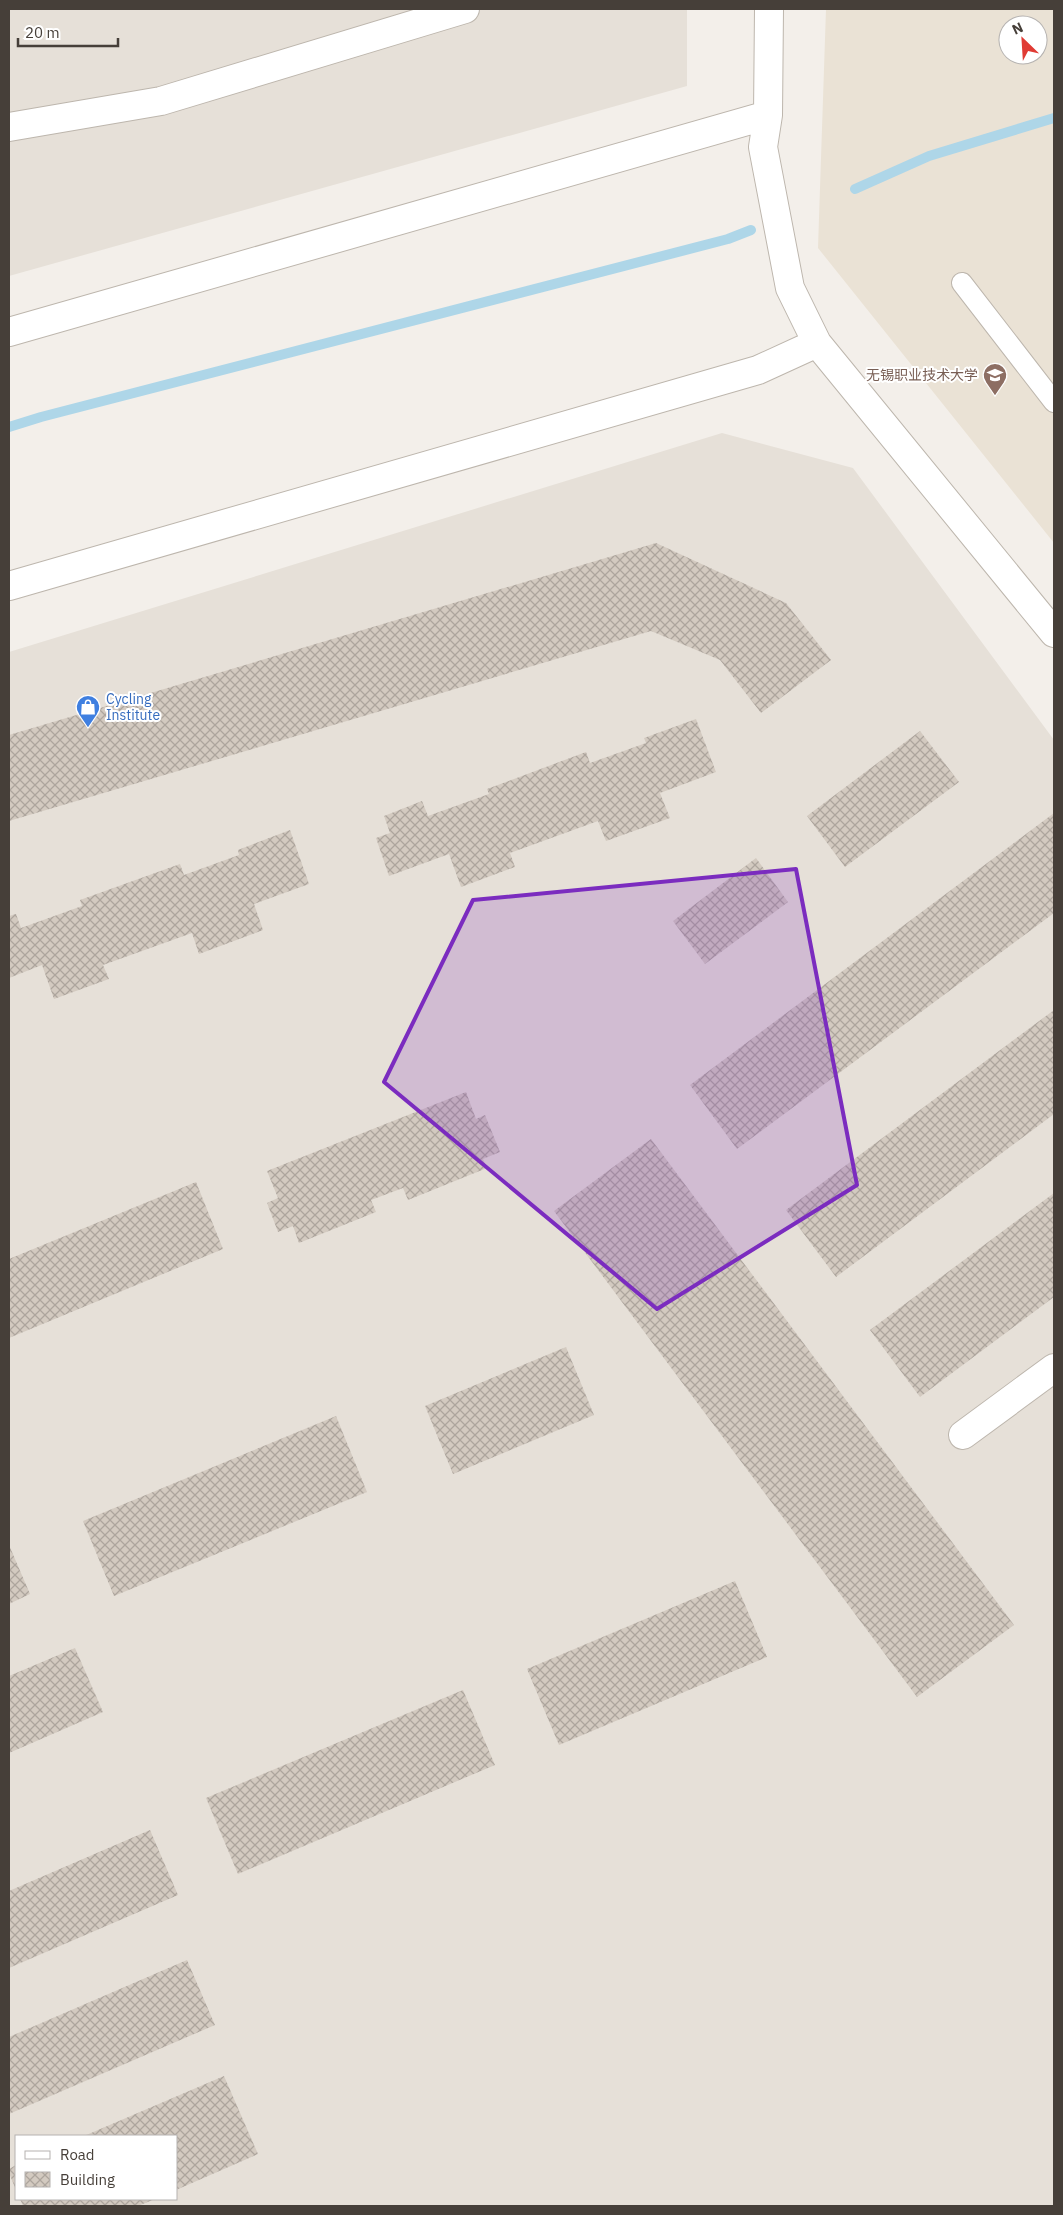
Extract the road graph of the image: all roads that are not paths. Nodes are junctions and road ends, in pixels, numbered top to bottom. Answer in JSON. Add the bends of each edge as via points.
{"nodes":[{"id":1,"x":465,"y":9,"type":"edge"},
{"id":2,"x":769,"y":9,"type":"edge"},
{"id":3,"x":418,"y":15,"type":"edge"},
{"id":4,"x":768,"y":115,"type":"junction"},
{"id":5,"x":9,"y":127,"type":"edge"},
{"id":6,"x":962,"y":283,"type":"dead end"},
{"id":7,"x":9,"y":332,"type":"edge"},
{"id":8,"x":817,"y":343,"type":"junction"},
{"id":9,"x":1054,"y":402,"type":"edge"},
{"id":10,"x":9,"y":586,"type":"edge"},
{"id":11,"x":1054,"y":633,"type":"edge"},
{"id":12,"x":1054,"y":1368,"type":"edge"},
{"id":13,"x":963,"y":1435,"type":"dead end"}],
"edges":[{"from":1,"to":3,"type":"street"},
{"from":2,"to":4,"type":"street"},
{"from":3,"to":5,"type":"street","via":[[160,101]]},
{"from":4,"to":7,"type":"street"},
{"from":4,"to":8,"type":"street","via":[[763,147],[790,288]]},
{"from":6,"to":9,"type":"lane"},
{"from":8,"to":10,"type":"street","via":[[758,370]]},
{"from":8,"to":11,"type":"street"},
{"from":12,"to":13,"type":"street"}]}
